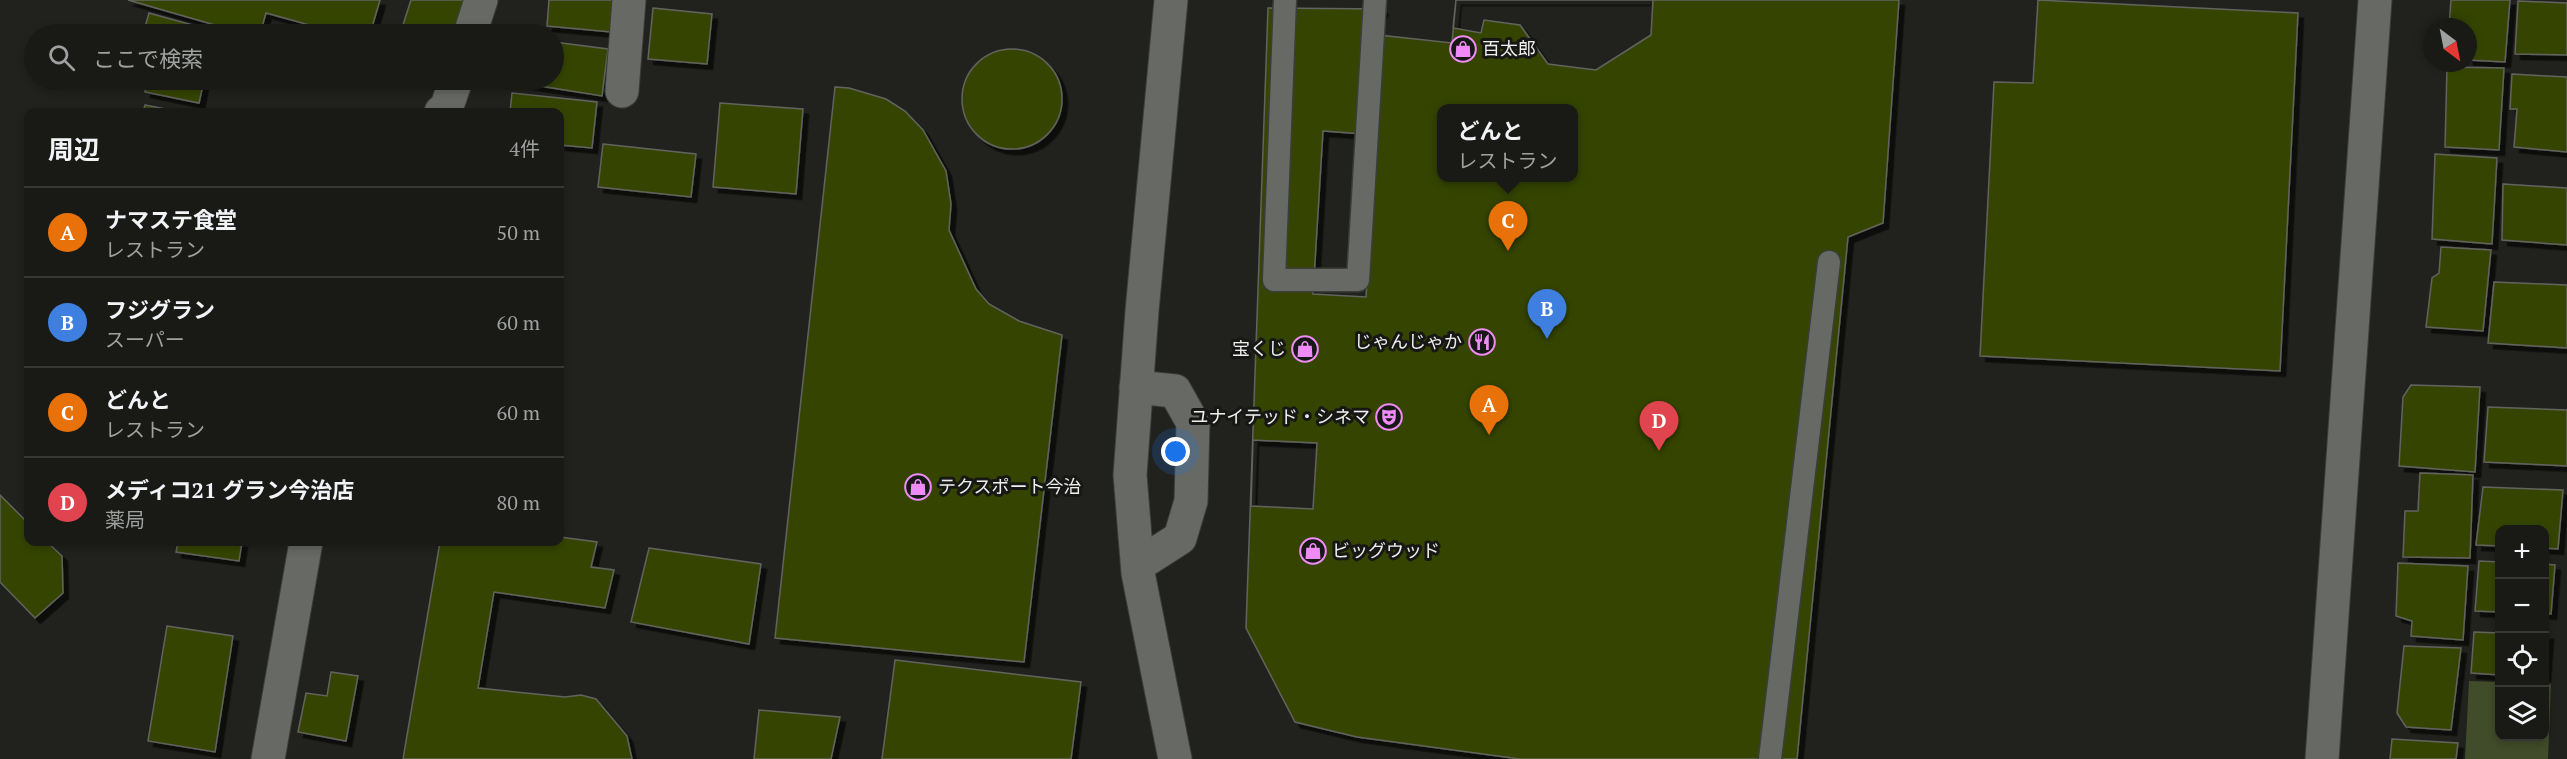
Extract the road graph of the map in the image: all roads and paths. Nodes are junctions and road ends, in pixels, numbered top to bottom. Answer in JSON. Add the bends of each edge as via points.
{"nodes":[{"id":1,"x":481,"y":0,"type":"edge"},
{"id":2,"x":629,"y":0,"type":"edge"},
{"id":3,"x":1165,"y":0,"type":"edge"},
{"id":4,"x":1171,"y":0,"type":"edge"},
{"id":5,"x":1285,"y":0,"type":"edge"},
{"id":6,"x":1375,"y":0,"type":"edge"},
{"id":7,"x":2375,"y":0,"type":"edge"},
{"id":8,"x":473,"y":24,"type":"edge"},
{"id":9,"x":453,"y":90,"type":"edge"},
{"id":10,"x":622,"y":91,"type":"dead end"},
{"id":11,"x":446,"y":108,"type":"edge"},
{"id":12,"x":1829,"y":262,"type":"dead end"},
{"id":13,"x":1136,"y":387,"type":"junction"},
{"id":14,"x":305,"y":546,"type":"edge"},
{"id":15,"x":1137,"y":565,"type":"junction"},
{"id":16,"x":268,"y":759,"type":"edge"},
{"id":17,"x":1175,"y":759,"type":"edge"},
{"id":18,"x":1770,"y":759,"type":"edge"},
{"id":19,"x":2322,"y":759,"type":"edge"}],
"edges":[{"from":1,"to":8,"type":"street"},
{"from":2,"to":10,"type":"street"},
{"from":3,"to":4,"type":"street"},
{"from":4,"to":13,"type":"street"},
{"from":5,"to":6,"type":"lane","via":[[1274,280],[1314,281],[1358,280]]},
{"from":7,"to":19,"type":"street"},
{"from":9,"to":11,"type":"street"},
{"from":12,"to":18,"type":"lane"},
{"from":13,"to":15,"type":"street","via":[[1130,475]]},
{"from":13,"to":15,"type":"street","via":[[1175,391],[1193,423],[1191,501],[1180,538]]},
{"from":14,"to":16,"type":"street"},
{"from":15,"to":17,"type":"street"}]}
